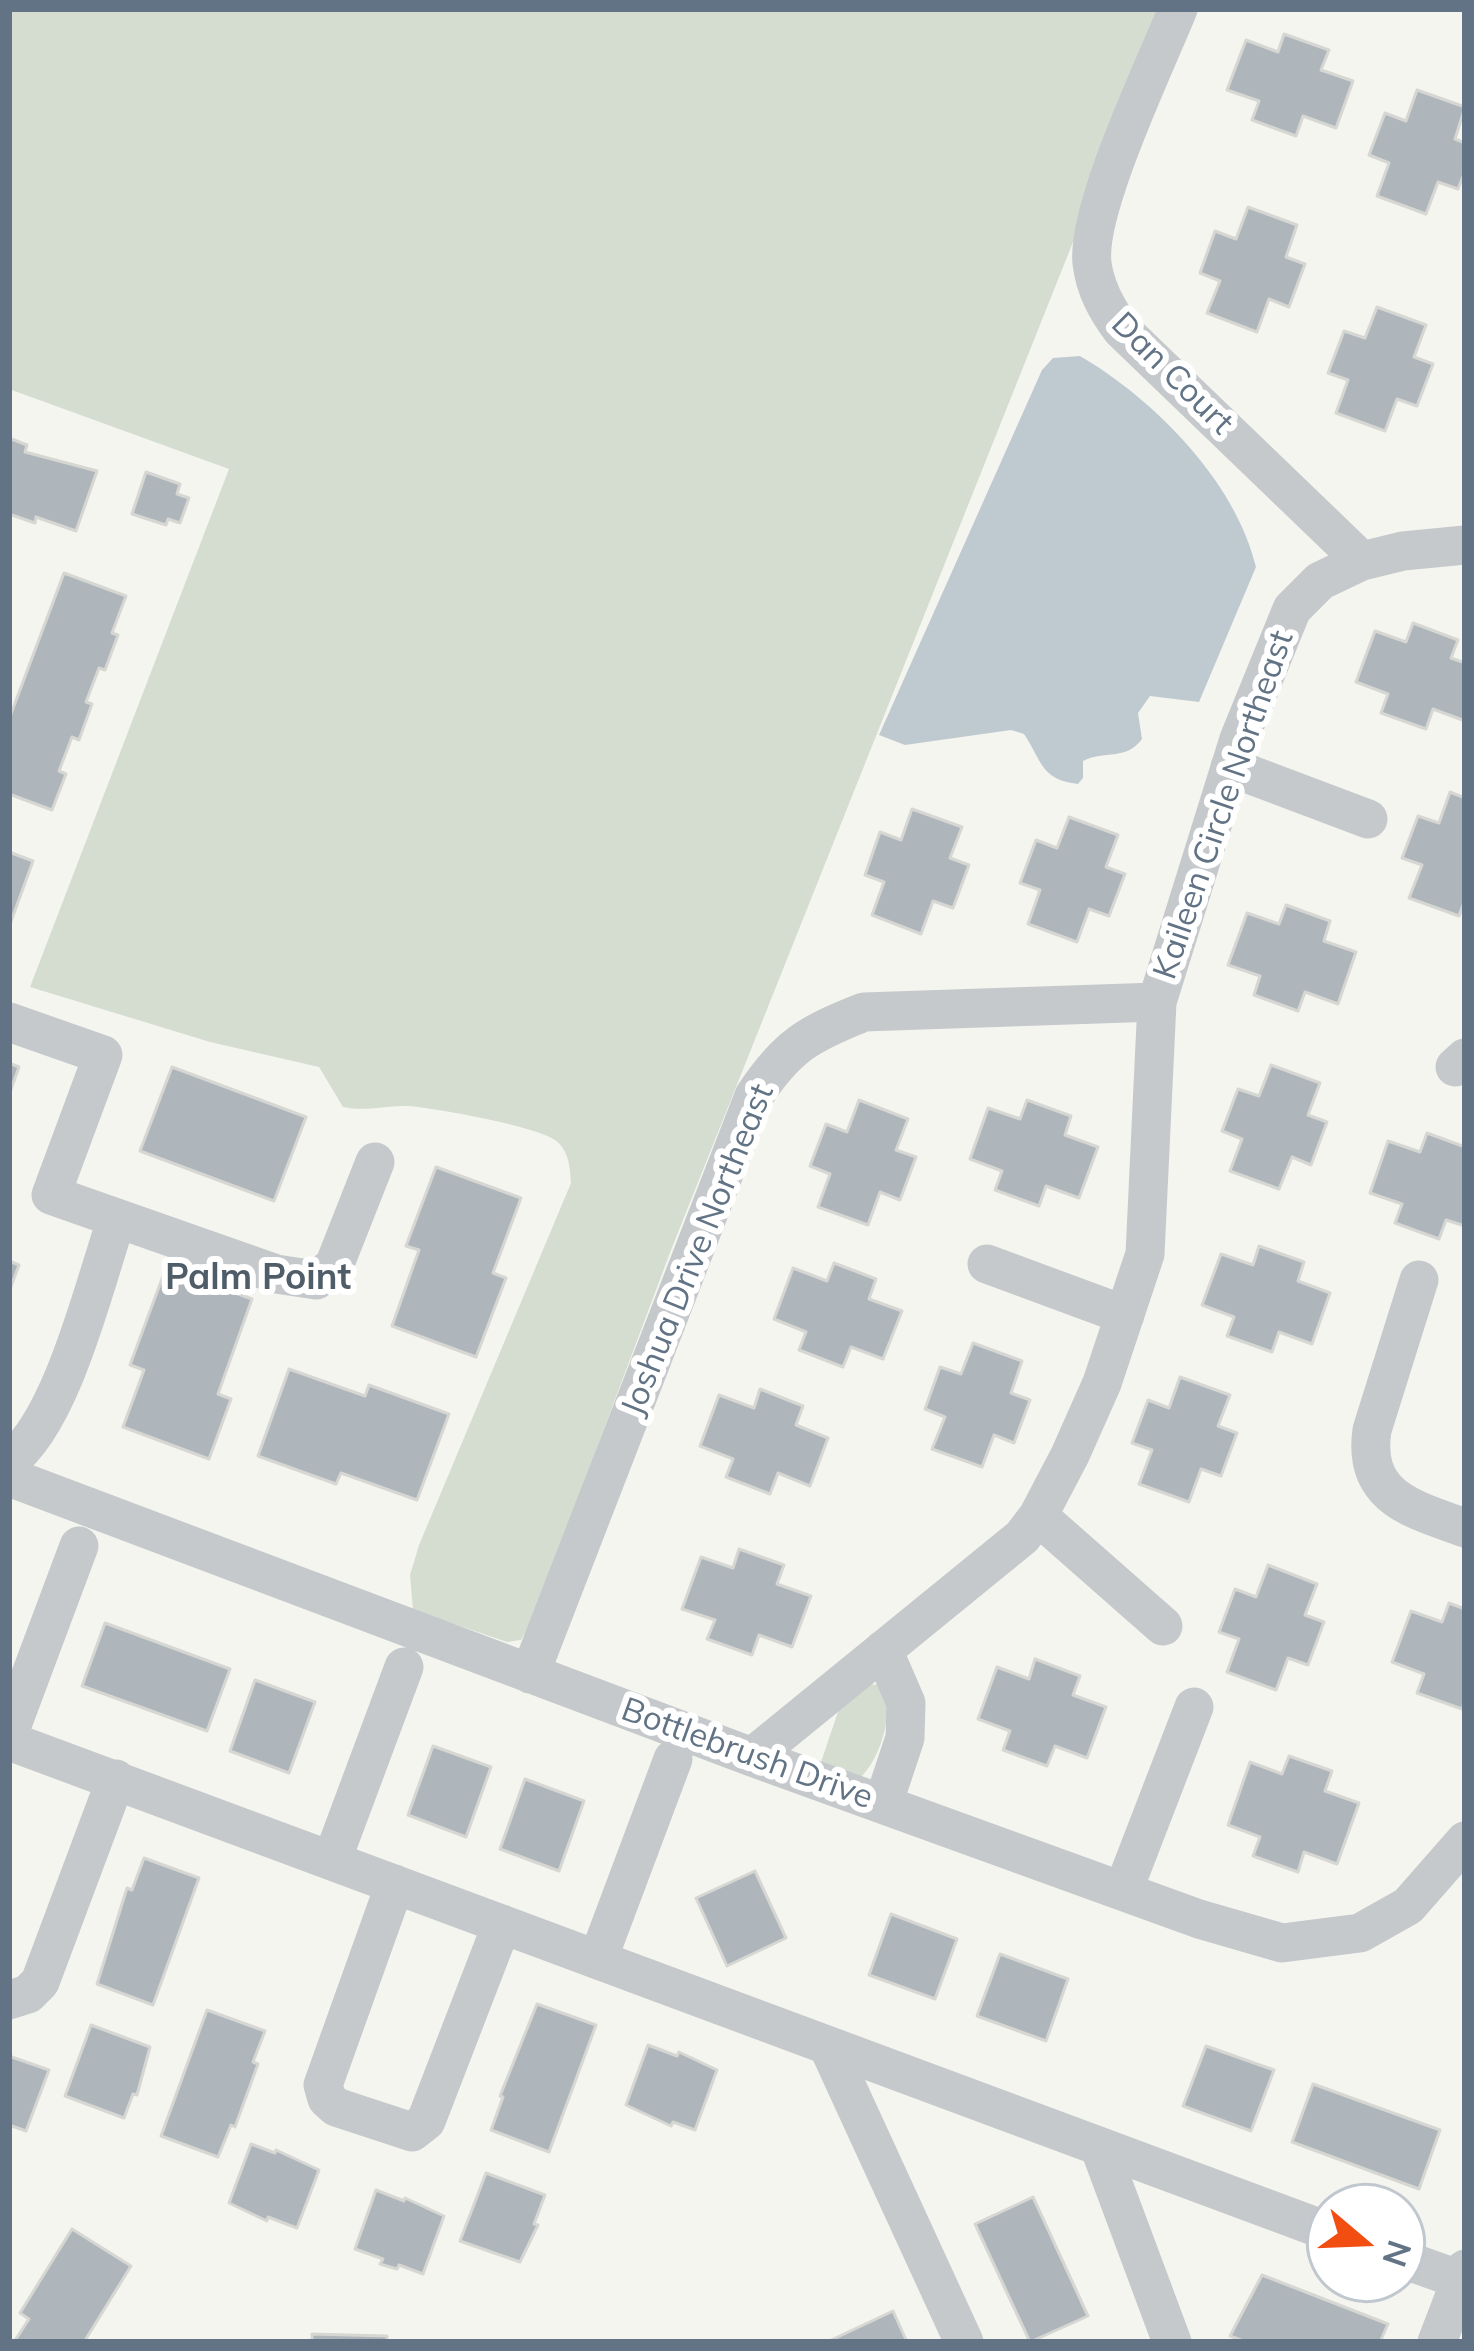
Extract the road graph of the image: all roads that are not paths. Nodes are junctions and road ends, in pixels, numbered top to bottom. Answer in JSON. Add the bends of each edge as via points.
{"nodes":[{"id":1,"x":1178,"y":9,"type":"edge"},
{"id":2,"x":1465,"y":545,"type":"edge"},
{"id":3,"x":1362,"y":561,"type":"junction"},
{"id":4,"x":1230,"y":766,"type":"junction"},
{"id":5,"x":1368,"y":819,"type":"dead end"},
{"id":6,"x":1157,"y":1002,"type":"junction"},
{"id":7,"x":9,"y":1022,"type":"edge"},
{"id":8,"x":375,"y":1162,"type":"dead end"},
{"id":9,"x":116,"y":1219,"type":"junction"},
{"id":10,"x":987,"y":1264,"type":"dead end"},
{"id":11,"x":1419,"y":1280,"type":"dead end"},
{"id":12,"x":1125,"y":1315,"type":"junction"},
{"id":13,"x":9,"y":1461,"type":"edge"},
{"id":14,"x":9,"y":1478,"type":"edge"},
{"id":15,"x":1038,"y":1516,"type":"junction"},
{"id":16,"x":1465,"y":1528,"type":"edge"},
{"id":17,"x":79,"y":1546,"type":"dead end"},
{"id":18,"x":1163,"y":1625,"type":"dead end"},
{"id":19,"x":883,"y":1650,"type":"junction"},
{"id":20,"x":404,"y":1667,"type":"dead end"},
{"id":21,"x":530,"y":1674,"type":"junction"},
{"id":22,"x":1194,"y":1707,"type":"dead end"},
{"id":23,"x":9,"y":1737,"type":"edge"},
{"id":24,"x":752,"y":1757,"type":"junction"},
{"id":25,"x":673,"y":1759,"type":"dead end"},
{"id":26,"x":116,"y":1779,"type":"junction"},
{"id":27,"x":883,"y":1804,"type":"junction"},
{"id":28,"x":1465,"y":1841,"type":"edge"},
{"id":29,"x":332,"y":1860,"type":"junction"},
{"id":30,"x":395,"y":1884,"type":"junction"},
{"id":31,"x":1123,"y":1891,"type":"junction"},
{"id":32,"x":502,"y":1924,"type":"junction"},
{"id":33,"x":598,"y":1959,"type":"junction"},
{"id":34,"x":9,"y":2000,"type":"edge"},
{"id":35,"x":829,"y":2046,"type":"junction"},
{"id":36,"x":1099,"y":2146,"type":"junction"},
{"id":37,"x":1306,"y":2223,"type":"edge"},
{"id":38,"x":1426,"y":2265,"type":"edge"},
{"id":39,"x":1463,"y":2275,"type":"edge"},
{"id":40,"x":964,"y":2342,"type":"edge"},
{"id":41,"x":1172,"y":2342,"type":"edge"},
{"id":42,"x":1437,"y":2342,"type":"edge"}],
"edges":[{"from":1,"to":3,"type":"street","name":"Dan Court","via":[[1097,213],[1096,283],[1122,330]]},
{"from":2,"to":3,"type":"street","name":"Kaileen Circle Northeast"},
{"from":3,"to":4,"type":"street","name":"Kaileen Circle Northeast","via":[[1321,581],[1292,609]]},
{"from":4,"to":5,"type":"street"},
{"from":4,"to":6,"type":"street","name":"Kaileen Circle Northeast"},
{"from":6,"to":12,"type":"street","name":"Kaileen Circle Northeast","via":[[1144,1254]]},
{"from":6,"to":21,"type":"street","name":"Joshua Drive Northeast","via":[[864,1012],[781,1057],[754,1096]]},
{"from":7,"to":9,"type":"street","via":[[103,1055],[51,1196]]},
{"from":8,"to":9,"type":"street","via":[[334,1266],[316,1280]]},
{"from":9,"to":13,"type":"street","via":[[54,1401],[26,1449]]},
{"from":10,"to":12,"type":"street"},
{"from":11,"to":16,"type":"street","via":[[1368,1453],[1390,1496]]},
{"from":12,"to":15,"type":"street","name":"Kaileen Circle Northeast"},
{"from":14,"to":21,"type":"street","name":"Bottlebrush Drive"},
{"from":15,"to":18,"type":"street"},
{"from":15,"to":19,"type":"street","name":"Kaileen Circle Northeast"},
{"from":17,"to":23,"type":"street"},
{"from":19,"to":24,"type":"street","name":"Kaileen Circle Northeast"},
{"from":19,"to":27,"type":"street","via":[[906,1703],[905,1738]]},
{"from":20,"to":29,"type":"street"},
{"from":21,"to":24,"type":"street","name":"Bottlebrush Drive"},
{"from":22,"to":31,"type":"street"},
{"from":23,"to":26,"type":"street"},
{"from":24,"to":27,"type":"street","name":"Bottlebrush Drive"},
{"from":25,"to":33,"type":"street"},
{"from":26,"to":29,"type":"street"},
{"from":26,"to":34,"type":"street","via":[[40,1982]]},
{"from":27,"to":31,"type":"street","name":"Bottlebrush Drive"},
{"from":28,"to":31,"type":"street","name":"Bottlebrush Drive","via":[[1408,1906],[1360,1933],[1326,1940],[1282,1943]]},
{"from":29,"to":30,"type":"street"},
{"from":30,"to":32,"type":"street"},
{"from":30,"to":32,"type":"street","via":[[322,2085],[336,2107],[412,2132],[426,2121]]},
{"from":32,"to":33,"type":"street"},
{"from":33,"to":35,"type":"street"},
{"from":35,"to":36,"type":"street"},
{"from":35,"to":40,"type":"street"},
{"from":36,"to":37,"type":"street"},
{"from":36,"to":41,"type":"street"},
{"from":38,"to":39,"type":"street"},
{"from":39,"to":42,"type":"street"}]}
